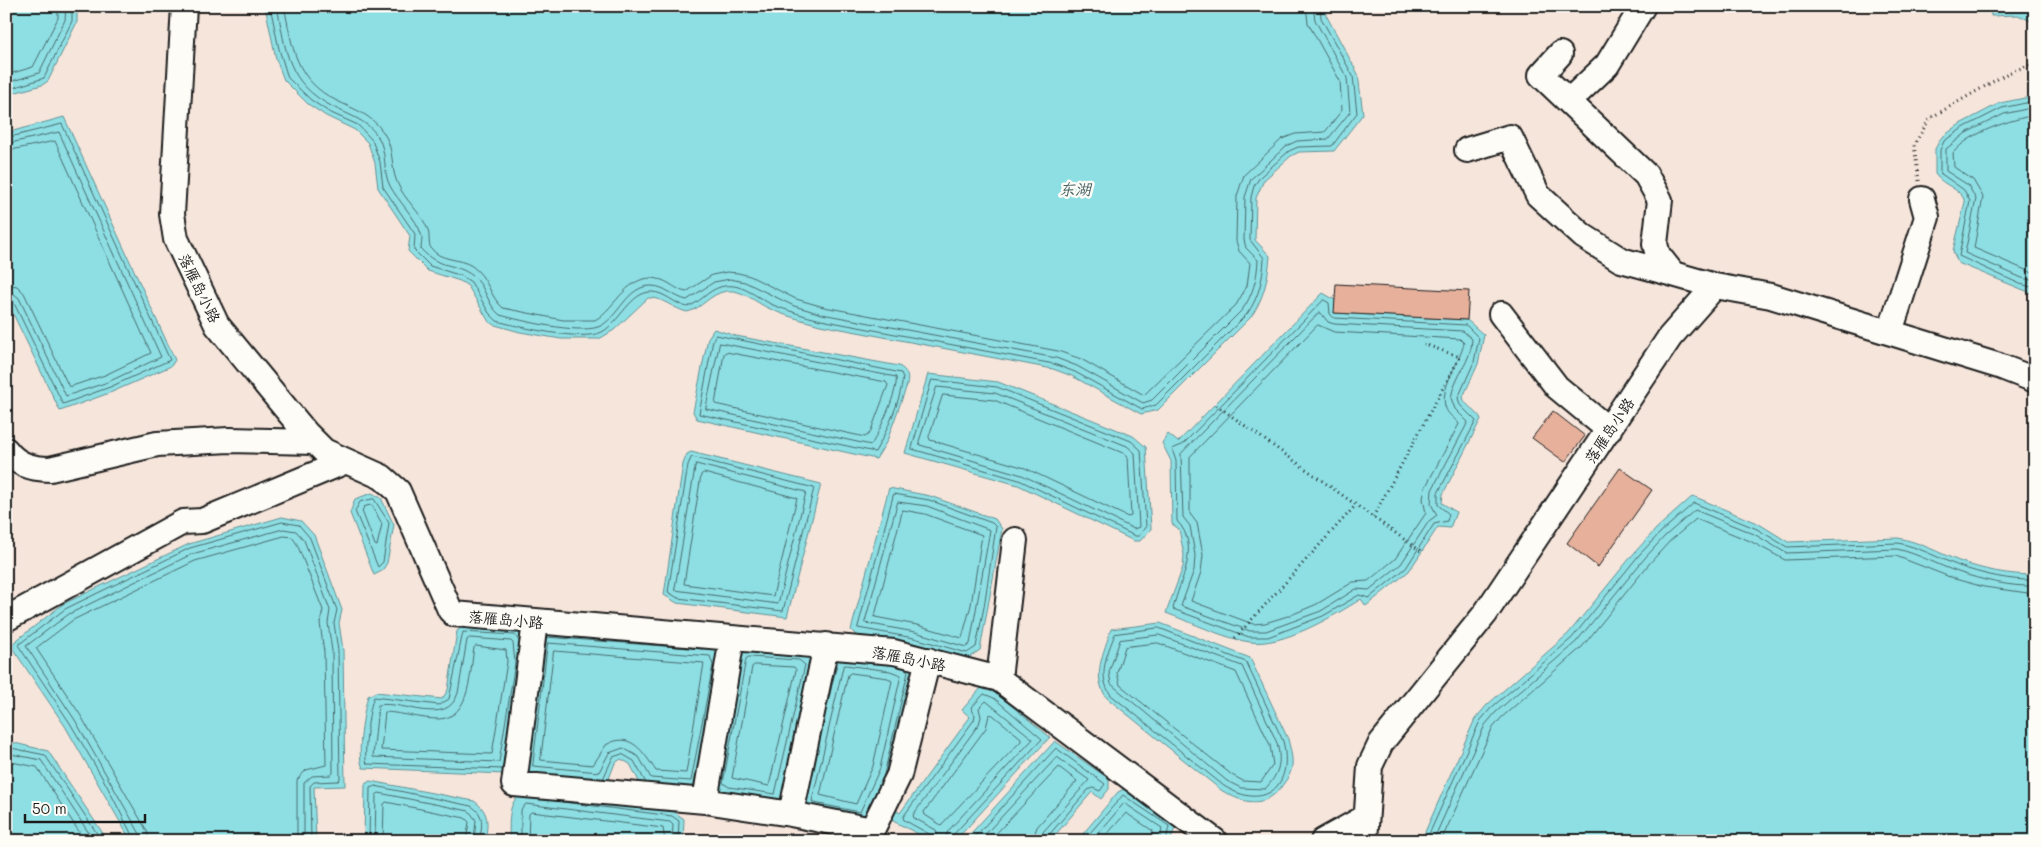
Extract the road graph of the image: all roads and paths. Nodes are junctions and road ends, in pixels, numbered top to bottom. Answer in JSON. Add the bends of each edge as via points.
{"nodes":[{"id":1,"x":184,"y":6,"type":"edge"},
{"id":2,"x":1643,"y":6,"type":"edge"},
{"id":3,"x":1560,"y":54,"type":"dead end"},
{"id":4,"x":2035,"y":63,"type":"edge"},
{"id":5,"x":1569,"y":102,"type":"junction"},
{"id":6,"x":1467,"y":150,"type":"dead end"},
{"id":7,"x":1922,"y":199,"type":"joint"},
{"id":8,"x":1673,"y":274,"type":"junction"},
{"id":9,"x":1714,"y":286,"type":"junction"},
{"id":10,"x":1500,"y":314,"type":"dead end"},
{"id":11,"x":1890,"y":332,"type":"junction"},
{"id":12,"x":1424,"y":344,"type":"dead end"},
{"id":13,"x":2035,"y":380,"type":"edge"},
{"id":14,"x":1216,"y":404,"type":"dead end"},
{"id":15,"x":1609,"y":430,"type":"junction"},
{"id":16,"x":315,"y":442,"type":"junction"},
{"id":17,"x":6,"y":450,"type":"edge"},
{"id":18,"x":344,"y":462,"type":"junction"},
{"id":19,"x":1356,"y":505,"type":"junction"},
{"id":20,"x":1373,"y":517,"type":"junction"},
{"id":21,"x":1015,"y":540,"type":"dead end"},
{"id":22,"x":1422,"y":552,"type":"dead end"},
{"id":23,"x":6,"y":620,"type":"edge"},
{"id":24,"x":535,"y":622,"type":"junction"},
{"id":25,"x":732,"y":638,"type":"junction"},
{"id":26,"x":1235,"y":638,"type":"dead end"},
{"id":27,"x":826,"y":645,"type":"junction"},
{"id":28,"x":928,"y":660,"type":"junction"},
{"id":29,"x":999,"y":678,"type":"junction"},
{"id":30,"x":705,"y":801,"type":"junction"},
{"id":31,"x":791,"y":814,"type":"junction"},
{"id":32,"x":1366,"y":817,"type":"junction"},
{"id":33,"x":1215,"y":841,"type":"edge"},
{"id":34,"x":1323,"y":841,"type":"edge"},
{"id":35,"x":1366,"y":841,"type":"edge"}],
"edges":[{"from":1,"to":16,"type":"street","name":"落雁岛小路","via":[[172,214],[176,239],[212,318]]},
{"from":2,"to":5,"type":"street","via":[[1607,65]]},
{"from":3,"to":5,"type":"street","via":[[1541,75]]},
{"from":4,"to":7,"type":"path","via":[[2008,73],[1945,108],[1925,124],[1914,151]]},
{"from":5,"to":8,"type":"street","via":[[1651,182],[1660,200],[1655,250]]},
{"from":6,"to":8,"type":"street","via":[[1510,137],[1538,195],[1583,236],[1621,260]]},
{"from":7,"to":11,"type":"street","via":[[1927,217]]},
{"from":8,"to":9,"type":"street"},
{"from":9,"to":11,"type":"street","via":[[1771,296]]},
{"from":9,"to":15,"type":"street","name":"落雁岛小路","via":[[1670,337]]},
{"from":10,"to":15,"type":"street","via":[[1557,387]]},
{"from":11,"to":13,"type":"street"},
{"from":12,"to":20,"type":"path","via":[[1460,357]]},
{"from":14,"to":19,"type":"path"},
{"from":15,"to":32,"type":"street","name":"落雁岛小路","via":[[1498,595],[1381,743],[1370,766]]},
{"from":16,"to":17,"type":"street","via":[[228,440],[157,444],[50,469],[24,465]]},
{"from":16,"to":18,"type":"street","name":"落雁岛小路"},
{"from":18,"to":23,"type":"street","via":[[202,521],[183,522]]},
{"from":18,"to":24,"type":"street","name":"落雁岛小路","via":[[382,477],[398,491],[450,610],[459,616]]},
{"from":19,"to":20,"type":"path"},
{"from":19,"to":26,"type":"path"},
{"from":20,"to":22,"type":"path"},
{"from":21,"to":29,"type":"street"},
{"from":24,"to":25,"type":"street","name":"落雁岛小路"},
{"from":24,"to":30,"type":"street","via":[[514,784]]},
{"from":25,"to":27,"type":"street","name":"落雁岛小路"},
{"from":25,"to":30,"type":"street"},
{"from":27,"to":28,"type":"street","name":"落雁岛小路","via":[[894,652]]},
{"from":27,"to":31,"type":"street"},
{"from":28,"to":29,"type":"street","name":"落雁岛小路"},
{"from":28,"to":31,"type":"street","via":[[899,775],[872,830]]},
{"from":29,"to":33,"type":"street","name":"落雁岛小路"},
{"from":30,"to":31,"type":"street"},
{"from":32,"to":34,"type":"street"},
{"from":32,"to":35,"type":"street","name":"落雁岛小路"}]}
